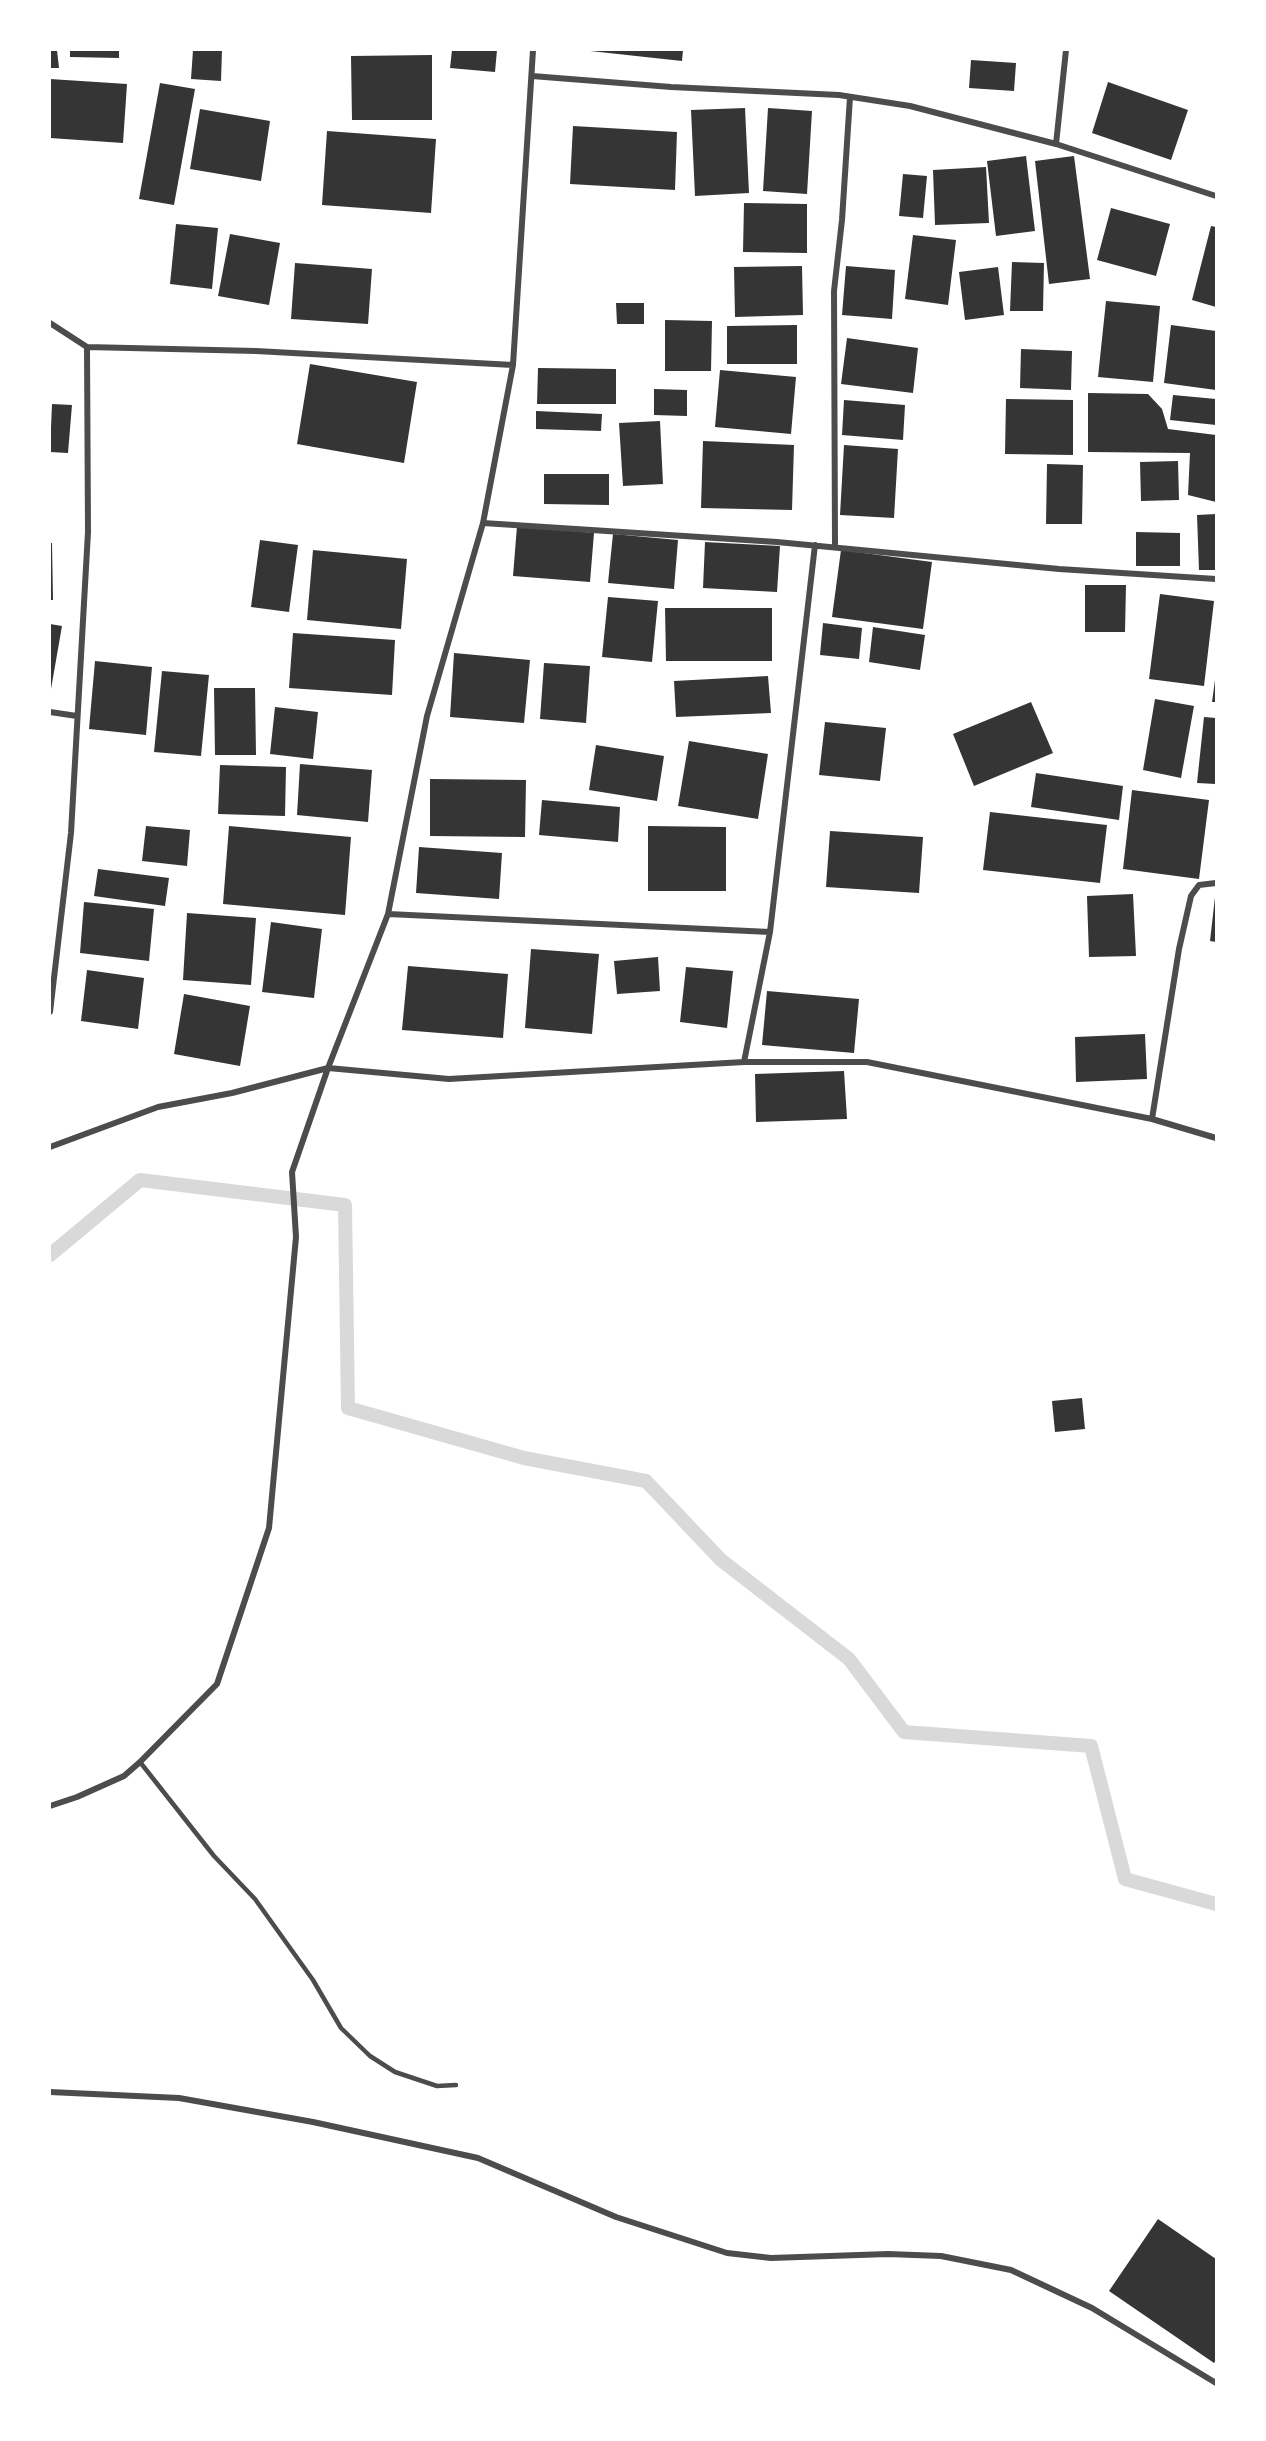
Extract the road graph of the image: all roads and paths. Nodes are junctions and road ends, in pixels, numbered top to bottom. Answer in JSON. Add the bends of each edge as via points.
{"nodes":[{"id":1,"x":533,"y":50,"type":"edge"},
{"id":2,"x":1066,"y":50,"type":"edge"},
{"id":3,"x":531,"y":76,"type":"junction"},
{"id":4,"x":850,"y":97,"type":"junction"},
{"id":5,"x":1056,"y":144,"type":"junction"},
{"id":6,"x":1216,"y":196,"type":"edge"},
{"id":7,"x":50,"y":323,"type":"edge"},
{"id":8,"x":87,"y":346,"type":"junction"},
{"id":9,"x":513,"y":365,"type":"junction"},
{"id":10,"x":483,"y":523,"type":"junction"},
{"id":11,"x":815,"y":545,"type":"junction"},
{"id":12,"x":835,"y":546,"type":"junction"},
{"id":13,"x":1216,"y":579,"type":"edge"},
{"id":14,"x":50,"y":712,"type":"edge"},
{"id":15,"x":77,"y":716,"type":"junction"},
{"id":16,"x":1216,"y":884,"type":"edge"},
{"id":17,"x":388,"y":914,"type":"junction"},
{"id":18,"x":770,"y":932,"type":"junction"},
{"id":19,"x":50,"y":1012,"type":"edge"},
{"id":20,"x":744,"y":1062,"type":"junction"},
{"id":21,"x":327,"y":1068,"type":"junction"},
{"id":22,"x":1152,"y":1119,"type":"junction"},
{"id":23,"x":1216,"y":1138,"type":"edge"},
{"id":24,"x":50,"y":1147,"type":"edge"},
{"id":25,"x":140,"y":1762,"type":"junction"},
{"id":26,"x":50,"y":1806,"type":"edge"},
{"id":27,"x":456,"y":2085,"type":"dead end"},
{"id":28,"x":50,"y":2092,"type":"edge"},
{"id":29,"x":1216,"y":2383,"type":"edge"}],
"edges":[{"from":1,"to":3,"type":"street"},
{"from":2,"to":5,"type":"street"},
{"from":3,"to":4,"type":"street"},
{"from":3,"to":9,"type":"street"},
{"from":4,"to":5,"type":"street","via":[[910,106]]},
{"from":4,"to":12,"type":"street","via":[[834,291]]},
{"from":5,"to":6,"type":"street"},
{"from":7,"to":8,"type":"street"},
{"from":8,"to":9,"type":"street"},
{"from":8,"to":15,"type":"street","via":[[88,532]]},
{"from":9,"to":10,"type":"street"},
{"from":10,"to":11,"type":"street"},
{"from":10,"to":17,"type":"street","via":[[427,716]]},
{"from":11,"to":12,"type":"street"},
{"from":11,"to":18,"type":"street"},
{"from":12,"to":13,"type":"street"},
{"from":14,"to":15,"type":"street"},
{"from":15,"to":19,"type":"street","via":[[71,833]]},
{"from":16,"to":22,"type":"street","via":[[1199,885],[1191,896]]},
{"from":17,"to":18,"type":"street"},
{"from":17,"to":21,"type":"street"},
{"from":18,"to":20,"type":"street"},
{"from":20,"to":21,"type":"street","via":[[449,1079]]},
{"from":20,"to":22,"type":"street","via":[[867,1062]]},
{"from":21,"to":24,"type":"street","via":[[159,1107]]},
{"from":21,"to":25,"type":"street","via":[[292,1172],[296,1237],[269,1528],[217,1684]]},
{"from":22,"to":23,"type":"street"},
{"from":25,"to":26,"type":"street","via":[[124,1776]]},
{"from":25,"to":27,"type":"lane","via":[[214,1856],[255,1899],[313,1980],[341,2028],[370,2056],[395,2072],[437,2086]]},
{"from":28,"to":29,"type":"street","via":[[179,2098],[314,2122],[478,2158],[616,2217],[727,2253],[771,2258],[941,2256],[1011,2270],[1092,2308]]}]}
